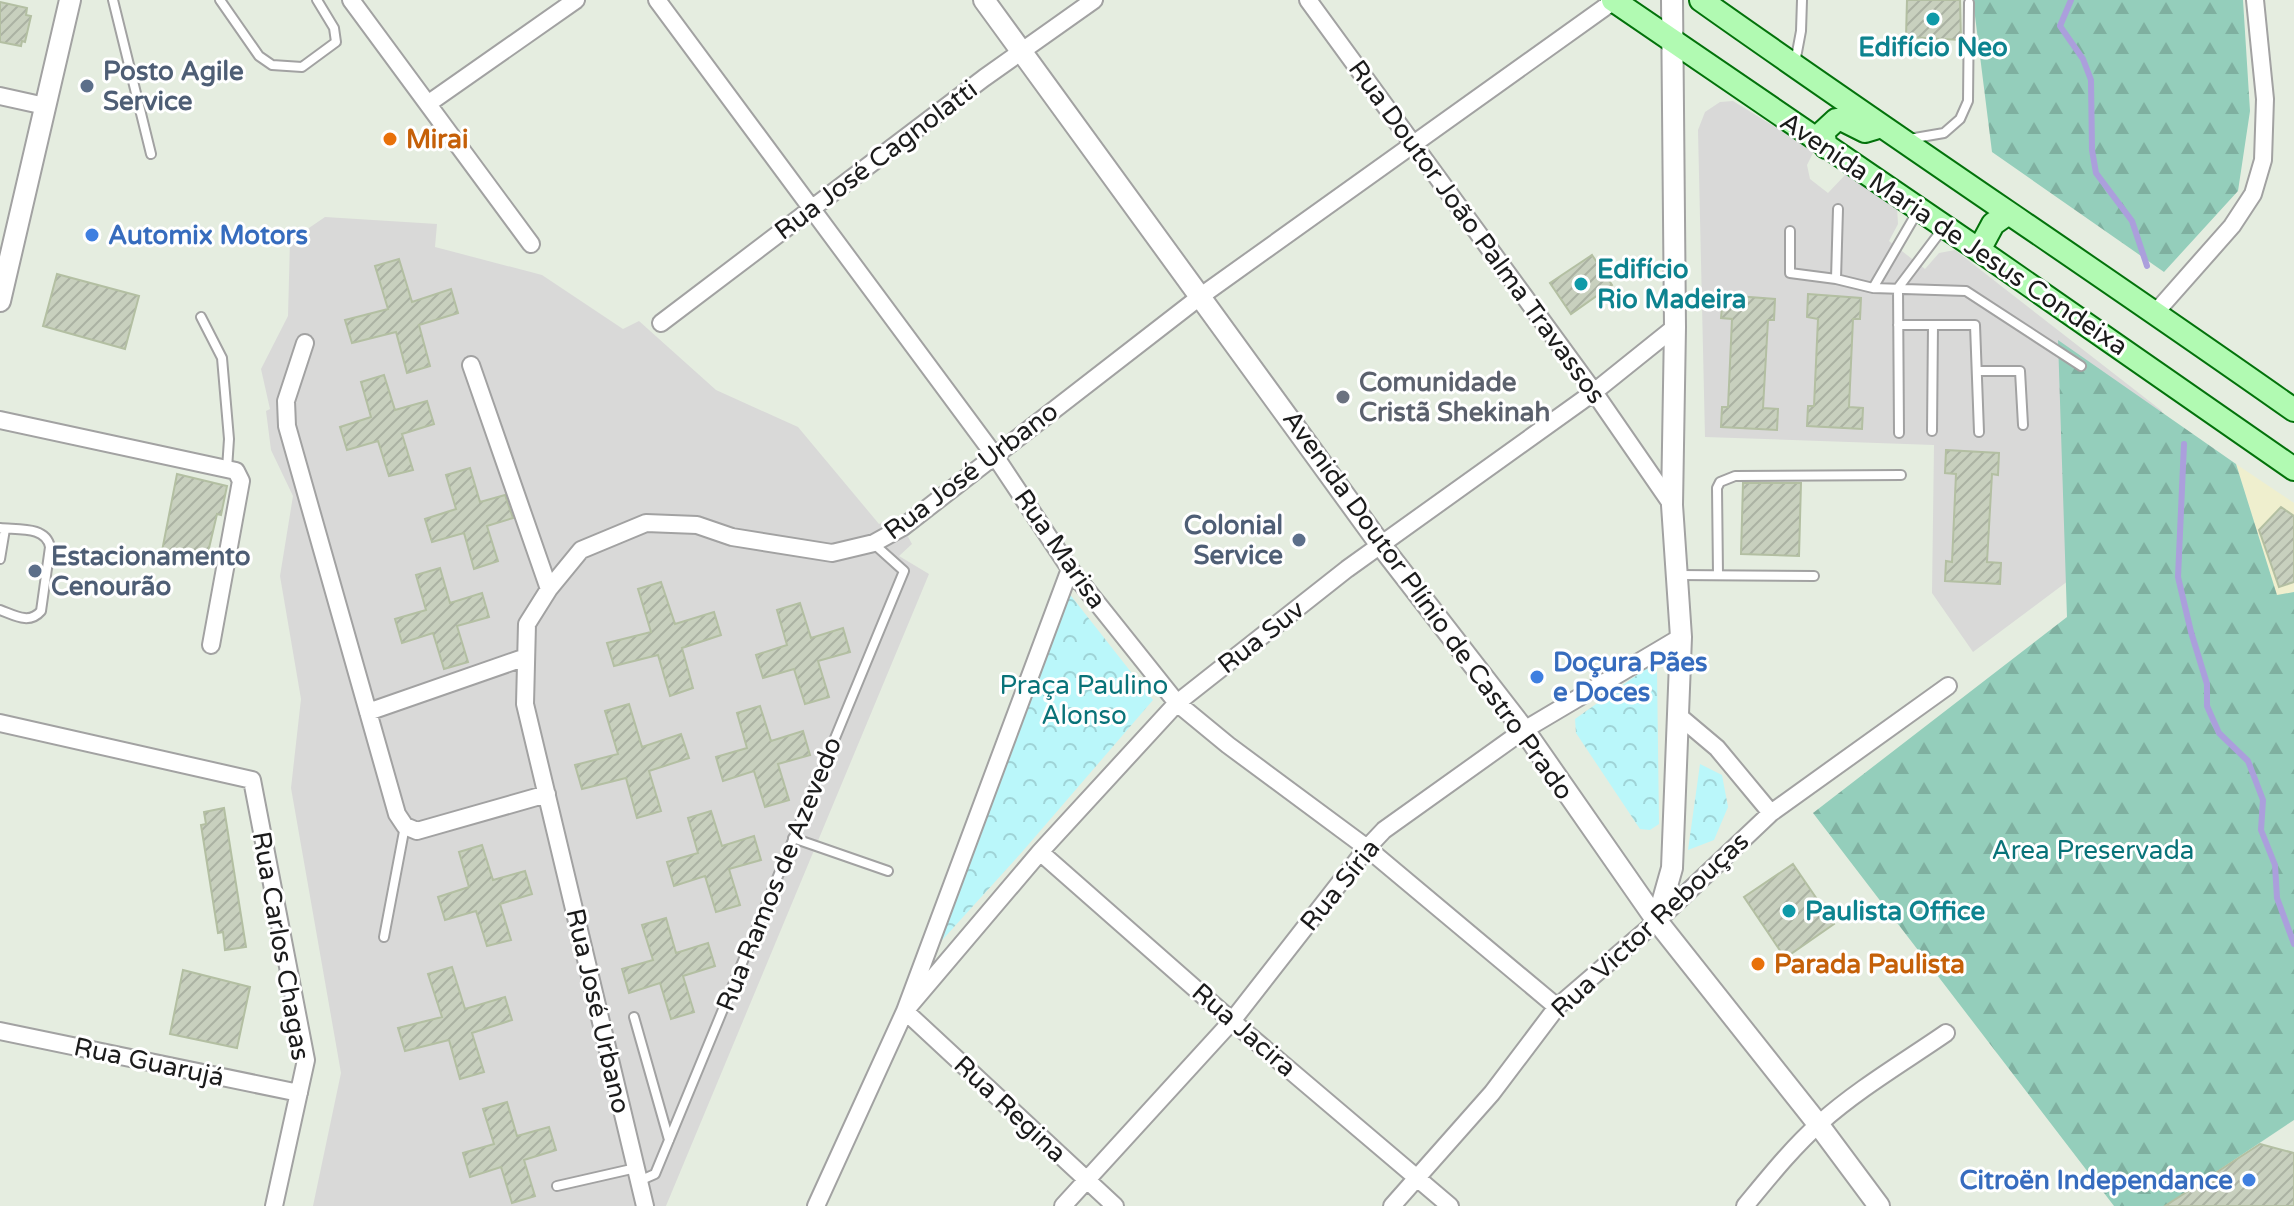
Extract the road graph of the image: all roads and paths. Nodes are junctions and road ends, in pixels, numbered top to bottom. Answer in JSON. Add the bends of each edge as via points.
{"nodes":[{"id":1,"x":70,"y":0,"type":"edge"},
{"id":2,"x":113,"y":0,"type":"edge"},
{"id":3,"x":220,"y":0,"type":"edge"},
{"id":4,"x":317,"y":0,"type":"edge"},
{"id":5,"x":351,"y":0,"type":"edge"},
{"id":6,"x":576,"y":0,"type":"edge"},
{"id":7,"x":657,"y":0,"type":"edge"},
{"id":8,"x":984,"y":0,"type":"edge"},
{"id":9,"x":1094,"y":0,"type":"edge"},
{"id":10,"x":1308,"y":0,"type":"edge"},
{"id":11,"x":1614,"y":0,"type":"edge"},
{"id":12,"x":1672,"y":0,"type":"edge"},
{"id":13,"x":1701,"y":0,"type":"edge"},
{"id":14,"x":1802,"y":0,"type":"edge"},
{"id":15,"x":2255,"y":0,"type":"edge"},
{"id":16,"x":1969,"y":3,"type":"dead end"},
{"id":17,"x":1674,"y":43,"type":"junction"},
{"id":18,"x":1021,"y":51,"type":"junction"},
{"id":19,"x":1794,"y":66,"type":"junction"},
{"id":20,"x":0,"y":96,"type":"edge"},
{"id":21,"x":429,"y":103,"type":"junction"},
{"id":22,"x":45,"y":106,"type":"junction"},
{"id":23,"x":1880,"y":126,"type":"junction"},
{"id":24,"x":1902,"y":140,"type":"junction"},
{"id":25,"x":1414,"y":146,"type":"junction"},
{"id":26,"x":1826,"y":147,"type":"junction"},
{"id":27,"x":151,"y":154,"type":"dead end"},
{"id":28,"x":1838,"y":209,"type":"dead end"},
{"id":29,"x":1919,"y":209,"type":"junction"},
{"id":30,"x":811,"y":210,"type":"junction"},
{"id":31,"x":2007,"y":214,"type":"junction"},
{"id":32,"x":1944,"y":226,"type":"junction"},
{"id":33,"x":1790,"y":231,"type":"dead end"},
{"id":34,"x":531,"y":244,"type":"dead end"},
{"id":35,"x":1979,"y":250,"type":"junction"},
{"id":36,"x":1836,"y":279,"type":"junction"},
{"id":37,"x":1873,"y":288,"type":"junction"},
{"id":38,"x":1898,"y":288,"type":"junction"},
{"id":39,"x":1201,"y":296,"type":"junction"},
{"id":40,"x":0,"y":301,"type":"edge"},
{"id":41,"x":2156,"y":312,"type":"junction"},
{"id":42,"x":201,"y":317,"type":"dead end"},
{"id":43,"x":661,"y":323,"type":"dead end"},
{"id":44,"x":1898,"y":325,"type":"junction"},
{"id":45,"x":1933,"y":325,"type":"junction"},
{"id":46,"x":1675,"y":327,"type":"junction"},
{"id":47,"x":305,"y":343,"type":"dead end"},
{"id":48,"x":471,"y":365,"type":"dead end"},
{"id":49,"x":2081,"y":366,"type":"dead end"},
{"id":50,"x":1978,"y":371,"type":"junction"},
{"id":51,"x":1594,"y":392,"type":"junction"},
{"id":52,"x":2294,"y":410,"type":"edge"},
{"id":53,"x":0,"y":420,"type":"edge"},
{"id":54,"x":2023,"y":425,"type":"dead end"},
{"id":55,"x":1932,"y":431,"type":"dead end"},
{"id":56,"x":1979,"y":432,"type":"dead end"},
{"id":57,"x":1899,"y":433,"type":"dead end"},
{"id":58,"x":995,"y":456,"type":"junction"},
{"id":59,"x":2294,"y":469,"type":"edge"},
{"id":60,"x":232,"y":470,"type":"junction"},
{"id":61,"x":1901,"y":475,"type":"dead end"},
{"id":62,"x":1672,"y":505,"type":"junction"},
{"id":63,"x":3,"y":528,"type":"edge"},
{"id":64,"x":874,"y":543,"type":"junction"},
{"id":65,"x":1380,"y":544,"type":"junction"},
{"id":66,"x":0,"y":559,"type":"edge"},
{"id":67,"x":1070,"y":569,"type":"junction"},
{"id":68,"x":1718,"y":574,"type":"junction"},
{"id":69,"x":1677,"y":575,"type":"junction"},
{"id":70,"x":1814,"y":576,"type":"dead end"},
{"id":71,"x":549,"y":589,"type":"junction"},
{"id":72,"x":0,"y":610,"type":"edge"},
{"id":73,"x":1681,"y":637,"type":"junction"},
{"id":74,"x":211,"y":645,"type":"dead end"},
{"id":75,"x":526,"y":657,"type":"junction"},
{"id":76,"x":1948,"y":686,"type":"dead end"},
{"id":77,"x":1177,"y":703,"type":"junction"},
{"id":78,"x":368,"y":712,"type":"junction"},
{"id":79,"x":1679,"y":716,"type":"junction"},
{"id":80,"x":0,"y":723,"type":"edge"},
{"id":81,"x":1524,"y":730,"type":"junction"},
{"id":82,"x":547,"y":794,"type":"junction"},
{"id":83,"x":1771,"y":813,"type":"junction"},
{"id":84,"x":405,"y":826,"type":"junction"},
{"id":85,"x":793,"y":838,"type":"junction"},
{"id":86,"x":1367,"y":848,"type":"junction"},
{"id":87,"x":1040,"y":852,"type":"junction"},
{"id":88,"x":888,"y":871,"type":"dead end"},
{"id":89,"x":1657,"y":921,"type":"junction"},
{"id":90,"x":384,"y":937,"type":"dead end"},
{"id":91,"x":1557,"y":1007,"type":"junction"},
{"id":92,"x":905,"y":1011,"type":"junction"},
{"id":93,"x":634,"y":1017,"type":"dead end"},
{"id":94,"x":1232,"y":1021,"type":"junction"},
{"id":95,"x":0,"y":1031,"type":"edge"},
{"id":96,"x":1946,"y":1033,"type":"dead end"},
{"id":97,"x":299,"y":1093,"type":"junction"},
{"id":98,"x":1818,"y":1124,"type":"junction"},
{"id":99,"x":669,"y":1141,"type":"junction"},
{"id":100,"x":637,"y":1175,"type":"junction"},
{"id":101,"x":1417,"y":1177,"type":"junction"},
{"id":102,"x":1087,"y":1180,"type":"junction"},
{"id":103,"x":557,"y":1186,"type":"dead end"},
{"id":104,"x":274,"y":1206,"type":"edge"},
{"id":105,"x":645,"y":1206,"type":"edge"},
{"id":106,"x":816,"y":1206,"type":"edge"},
{"id":107,"x":1063,"y":1206,"type":"edge"},
{"id":108,"x":1115,"y":1206,"type":"edge"},
{"id":109,"x":1392,"y":1206,"type":"edge"},
{"id":110,"x":1450,"y":1206,"type":"edge"},
{"id":111,"x":1745,"y":1206,"type":"edge"},
{"id":112,"x":1879,"y":1206,"type":"edge"}],
"edges":[{"from":1,"to":22,"type":"street"},
{"from":2,"to":27,"type":"lane"},
{"from":3,"to":4,"type":"lane","via":[[259,56],[272,65],[302,67],[336,42]]},
{"from":5,"to":21,"type":"street"},
{"from":6,"to":21,"type":"street"},
{"from":7,"to":30,"type":"street","name":"Rua Marisa"},
{"from":8,"to":18,"type":"street","name":"Avenida Doutor Plínio de Castro Prado"},
{"from":9,"to":18,"type":"street","name":"Rua José Cagnolatti"},
{"from":10,"to":25,"type":"street","name":"Rua Doutor João Palma Travassos"},
{"from":11,"to":17,"type":"main road","name":"Avenida Maria de Jesus Condeixa"},
{"from":11,"to":25,"type":"street","name":"Rua José Urbano"},
{"from":12,"to":17,"type":"street"},
{"from":13,"to":19,"type":"main road","name":"Avenida Maria de Jesus Condeixa"},
{"from":14,"to":19,"type":"lane"},
{"from":15,"to":41,"type":"street","via":[[2265,99],[2263,160],[2253,194],[2232,226]]},
{"from":16,"to":24,"type":"lane","via":[[1968,101],[1960,119],[1944,133]]},
{"from":17,"to":26,"type":"main road","name":"Avenida Maria de Jesus Condeixa"},
{"from":17,"to":46,"type":"street"},
{"from":18,"to":30,"type":"street","name":"Rua José Cagnolatti"},
{"from":18,"to":39,"type":"street","name":"Avenida Doutor Plínio de Castro Prado"},
{"from":19,"to":23,"type":"main road","name":"Avenida Maria de Jesus Condeixa"},
{"from":20,"to":22,"type":"street"},
{"from":21,"to":34,"type":"street"},
{"from":22,"to":40,"type":"street"},
{"from":23,"to":24,"type":"main road","name":"Avenida Maria de Jesus Condeixa"},
{"from":23,"to":26,"type":"main road","via":[[1865,131],[1836,120],[1823,132]]},
{"from":24,"to":31,"type":"main road","name":"Avenida Maria de Jesus Condeixa"},
{"from":25,"to":39,"type":"street","name":"Rua José Urbano"},
{"from":25,"to":51,"type":"street","name":"Rua Doutor João Palma Travassos"},
{"from":26,"to":29,"type":"main road","name":"Avenida Maria de Jesus Condeixa"},
{"from":28,"to":36,"type":"lane"},
{"from":29,"to":32,"type":"main road","name":"Avenida Maria de Jesus Condeixa"},
{"from":29,"to":37,"type":"lane"},
{"from":30,"to":43,"type":"street","name":"Rua José Cagnolatti"},
{"from":30,"to":58,"type":"street","name":"Rua Marisa"},
{"from":31,"to":35,"type":"main road","via":[[1993,224]]},
{"from":31,"to":41,"type":"main road","name":"Avenida Maria de Jesus Condeixa"},
{"from":32,"to":35,"type":"main road","name":"Avenida Maria de Jesus Condeixa"},
{"from":32,"to":38,"type":"lane"},
{"from":33,"to":36,"type":"lane","via":[[1790,273]]},
{"from":35,"to":59,"type":"main road","name":"Avenida Maria de Jesus Condeixa"},
{"from":36,"to":37,"type":"lane"},
{"from":37,"to":38,"type":"lane"},
{"from":38,"to":44,"type":"lane"},
{"from":38,"to":49,"type":"lane","via":[[1966,291]]},
{"from":39,"to":58,"type":"street","name":"Rua José Urbano"},
{"from":39,"to":65,"type":"street","name":"Avenida Doutor Plínio de Castro Prado"},
{"from":41,"to":52,"type":"main road","name":"Avenida Maria de Jesus Condeixa"},
{"from":42,"to":60,"type":"lane","via":[[222,358]]},
{"from":44,"to":45,"type":"lane"},
{"from":44,"to":57,"type":"lane"},
{"from":45,"to":50,"type":"lane","via":[[1975,325]]},
{"from":45,"to":55,"type":"lane"},
{"from":46,"to":51,"type":"street","name":"Rua Suv"},
{"from":46,"to":62,"type":"street"},
{"from":47,"to":78,"type":"street","via":[[286,401],[287,426]]},
{"from":48,"to":71,"type":"street"},
{"from":50,"to":54,"type":"lane","via":[[2020,371]]},
{"from":50,"to":56,"type":"lane"},
{"from":51,"to":62,"type":"street","name":"Rua Doutor João Palma Travassos"},
{"from":51,"to":65,"type":"street","name":"Rua Suv"},
{"from":53,"to":60,"type":"street"},
{"from":58,"to":64,"type":"street","name":"Rua José Urbano"},
{"from":58,"to":67,"type":"street","name":"Rua Marisa"},
{"from":60,"to":74,"type":"street","via":[[241,481]]},
{"from":61,"to":68,"type":"lane","via":[[1726,478],[1717,488]]},
{"from":62,"to":69,"type":"street"},
{"from":63,"to":66,"type":"lane"},
{"from":63,"to":72,"type":"lane","via":[[43,533],[50,547],[41,611],[27,619]]},
{"from":64,"to":71,"type":"street","name":"Rua José Urbano","via":[[832,553],[732,537],[697,525],[646,523],[581,550]]},
{"from":64,"to":85,"type":"lane","name":"Rua Ramos de Azevedo","via":[[904,571]]},
{"from":65,"to":77,"type":"street","name":"Rua Suv"},
{"from":65,"to":81,"type":"street","name":"Avenida Doutor Plínio de Castro Prado"},
{"from":67,"to":77,"type":"street","name":"Rua Marisa"},
{"from":67,"to":92,"type":"street"},
{"from":68,"to":69,"type":"lane"},
{"from":68,"to":70,"type":"lane"},
{"from":69,"to":73,"type":"street"},
{"from":71,"to":75,"type":"street","name":"Rua José Urbano","via":[[527,624]]},
{"from":73,"to":79,"type":"street"},
{"from":73,"to":81,"type":"street","name":"Rua Síria"},
{"from":75,"to":78,"type":"street"},
{"from":75,"to":82,"type":"street","name":"Rua José Urbano","via":[[525,704]]},
{"from":76,"to":83,"type":"street","name":"Rua Victor Rebouças"},
{"from":77,"to":86,"type":"street","name":"Rua Marisa"},
{"from":77,"to":87,"type":"street","name":"Rua Suv"},
{"from":78,"to":84,"type":"street"},
{"from":79,"to":83,"type":"street","via":[[1717,748]]},
{"from":79,"to":89,"type":"street","via":[[1672,868]]},
{"from":80,"to":97,"type":"street","name":"Rua Carlos Chagas","via":[[252,780],[306,1060]]},
{"from":81,"to":86,"type":"street","name":"Rua Síria","via":[[1384,830]]},
{"from":81,"to":89,"type":"street","name":"Avenida Doutor Plínio de Castro Prado"},
{"from":82,"to":84,"type":"street","via":[[417,831]]},
{"from":82,"to":100,"type":"street","name":"Rua José Urbano"},
{"from":83,"to":89,"type":"street","name":"Rua Victor Rebouças"},
{"from":84,"to":90,"type":"lane"},
{"from":85,"to":88,"type":"lane"},
{"from":85,"to":99,"type":"lane","name":"Rua Ramos de Azevedo"},
{"from":86,"to":91,"type":"street","name":"Rua Marisa"},
{"from":86,"to":94,"type":"street","name":"Rua Síria"},
{"from":87,"to":92,"type":"street","name":"Rua Suv"},
{"from":87,"to":94,"type":"street","name":"Rua Jacira"},
{"from":89,"to":91,"type":"street","name":"Rua Victor Rebouças"},
{"from":89,"to":98,"type":"street","name":"Avenida Doutor Plínio de Castro Prado"},
{"from":91,"to":101,"type":"street","name":"Rua Victor Rebouças","via":[[1492,1093]]},
{"from":92,"to":102,"type":"street","name":"Rua Regina"},
{"from":92,"to":106,"type":"street"},
{"from":93,"to":99,"type":"lane"},
{"from":94,"to":101,"type":"street","name":"Rua Jacira"},
{"from":94,"to":102,"type":"street","name":"Rua Síria"},
{"from":95,"to":97,"type":"street","name":"Rua Guarujá"},
{"from":96,"to":98,"type":"street"},
{"from":97,"to":104,"type":"street","name":"Rua Carlos Chagas"},
{"from":98,"to":111,"type":"street"},
{"from":98,"to":112,"type":"street","name":"Avenida Doutor Plínio de Castro Prado"},
{"from":99,"to":100,"type":"lane","name":"Rua Ramos de Azevedo","via":[[655,1174]]},
{"from":100,"to":103,"type":"lane"},
{"from":100,"to":105,"type":"street"},
{"from":101,"to":109,"type":"street","name":"Rua Victor Rebouças"},
{"from":101,"to":110,"type":"street","name":"Rua Jacira"},
{"from":102,"to":107,"type":"street","name":"Rua Síria"},
{"from":102,"to":108,"type":"street","name":"Rua Regina"}]}
